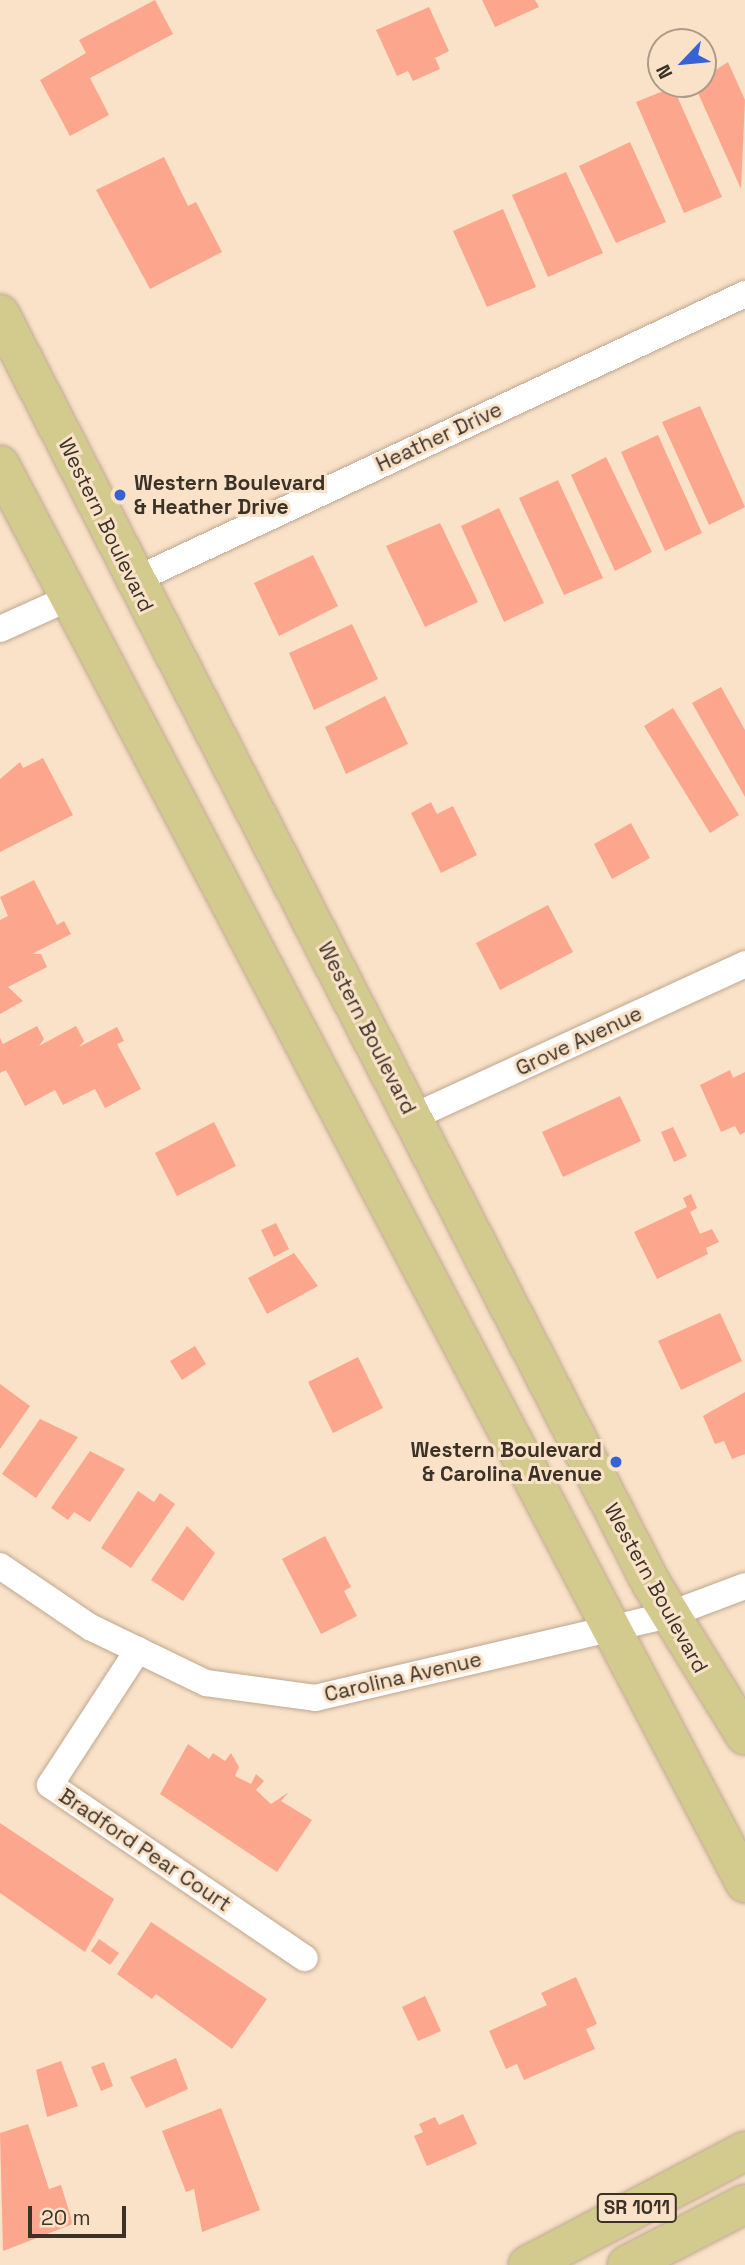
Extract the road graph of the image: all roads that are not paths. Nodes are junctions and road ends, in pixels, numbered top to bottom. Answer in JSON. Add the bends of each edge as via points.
{"nodes":[{"id":1,"x":745,"y":295,"type":"edge"},
{"id":2,"x":0,"y":314,"type":"edge"},
{"id":3,"x":0,"y":465,"type":"edge"},
{"id":4,"x":132,"y":581,"type":"junction"},
{"id":5,"x":69,"y":598,"type":"junction"},
{"id":6,"x":0,"y":629,"type":"edge"},
{"id":7,"x":745,"y":964,"type":"edge"},
{"id":8,"x":413,"y":1117,"type":"junction"},
{"id":9,"x":0,"y":1566,"type":"edge"},
{"id":10,"x":745,"y":1586,"type":"edge"},
{"id":11,"x":668,"y":1615,"type":"junction"},
{"id":12,"x":612,"y":1627,"type":"junction"},
{"id":13,"x":138,"y":1650,"type":"junction"},
{"id":14,"x":745,"y":1735,"type":"edge"},
{"id":15,"x":745,"y":1883,"type":"edge"},
{"id":16,"x":305,"y":1958,"type":"dead end"},
{"id":17,"x":745,"y":2151,"type":"edge"},
{"id":18,"x":745,"y":2204,"type":"edge"},
{"id":19,"x":528,"y":2265,"type":"edge"},
{"id":20,"x":628,"y":2265,"type":"edge"}],
"edges":[{"from":1,"to":4,"type":"street","name":"Heather Drive"},
{"from":2,"to":4,"type":"main road","name":"Western Boulevard"},
{"from":3,"to":5,"type":"main road"},
{"from":4,"to":8,"type":"main road","name":"Western Boulevard"},
{"from":5,"to":6,"type":"street"},
{"from":5,"to":12,"type":"main road"},
{"from":7,"to":8,"type":"street","name":"Grove Avenue"},
{"from":8,"to":11,"type":"main road","name":"Western Boulevard"},
{"from":9,"to":13,"type":"street","name":"Carolina Avenue"},
{"from":10,"to":11,"type":"street","name":"Carolina Avenue"},
{"from":11,"to":12,"type":"street","name":"Carolina Avenue"},
{"from":11,"to":14,"type":"main road","name":"Western Boulevard"},
{"from":12,"to":13,"type":"street","name":"Carolina Avenue","via":[[315,1698],[206,1683]]},
{"from":12,"to":15,"type":"main road"},
{"from":13,"to":16,"type":"street","name":"Bradford Pear Court","via":[[50,1785]]},
{"from":17,"to":19,"type":"main road","number":"SR 1011"},
{"from":18,"to":20,"type":"main road","number":"SR 1011"}]}
